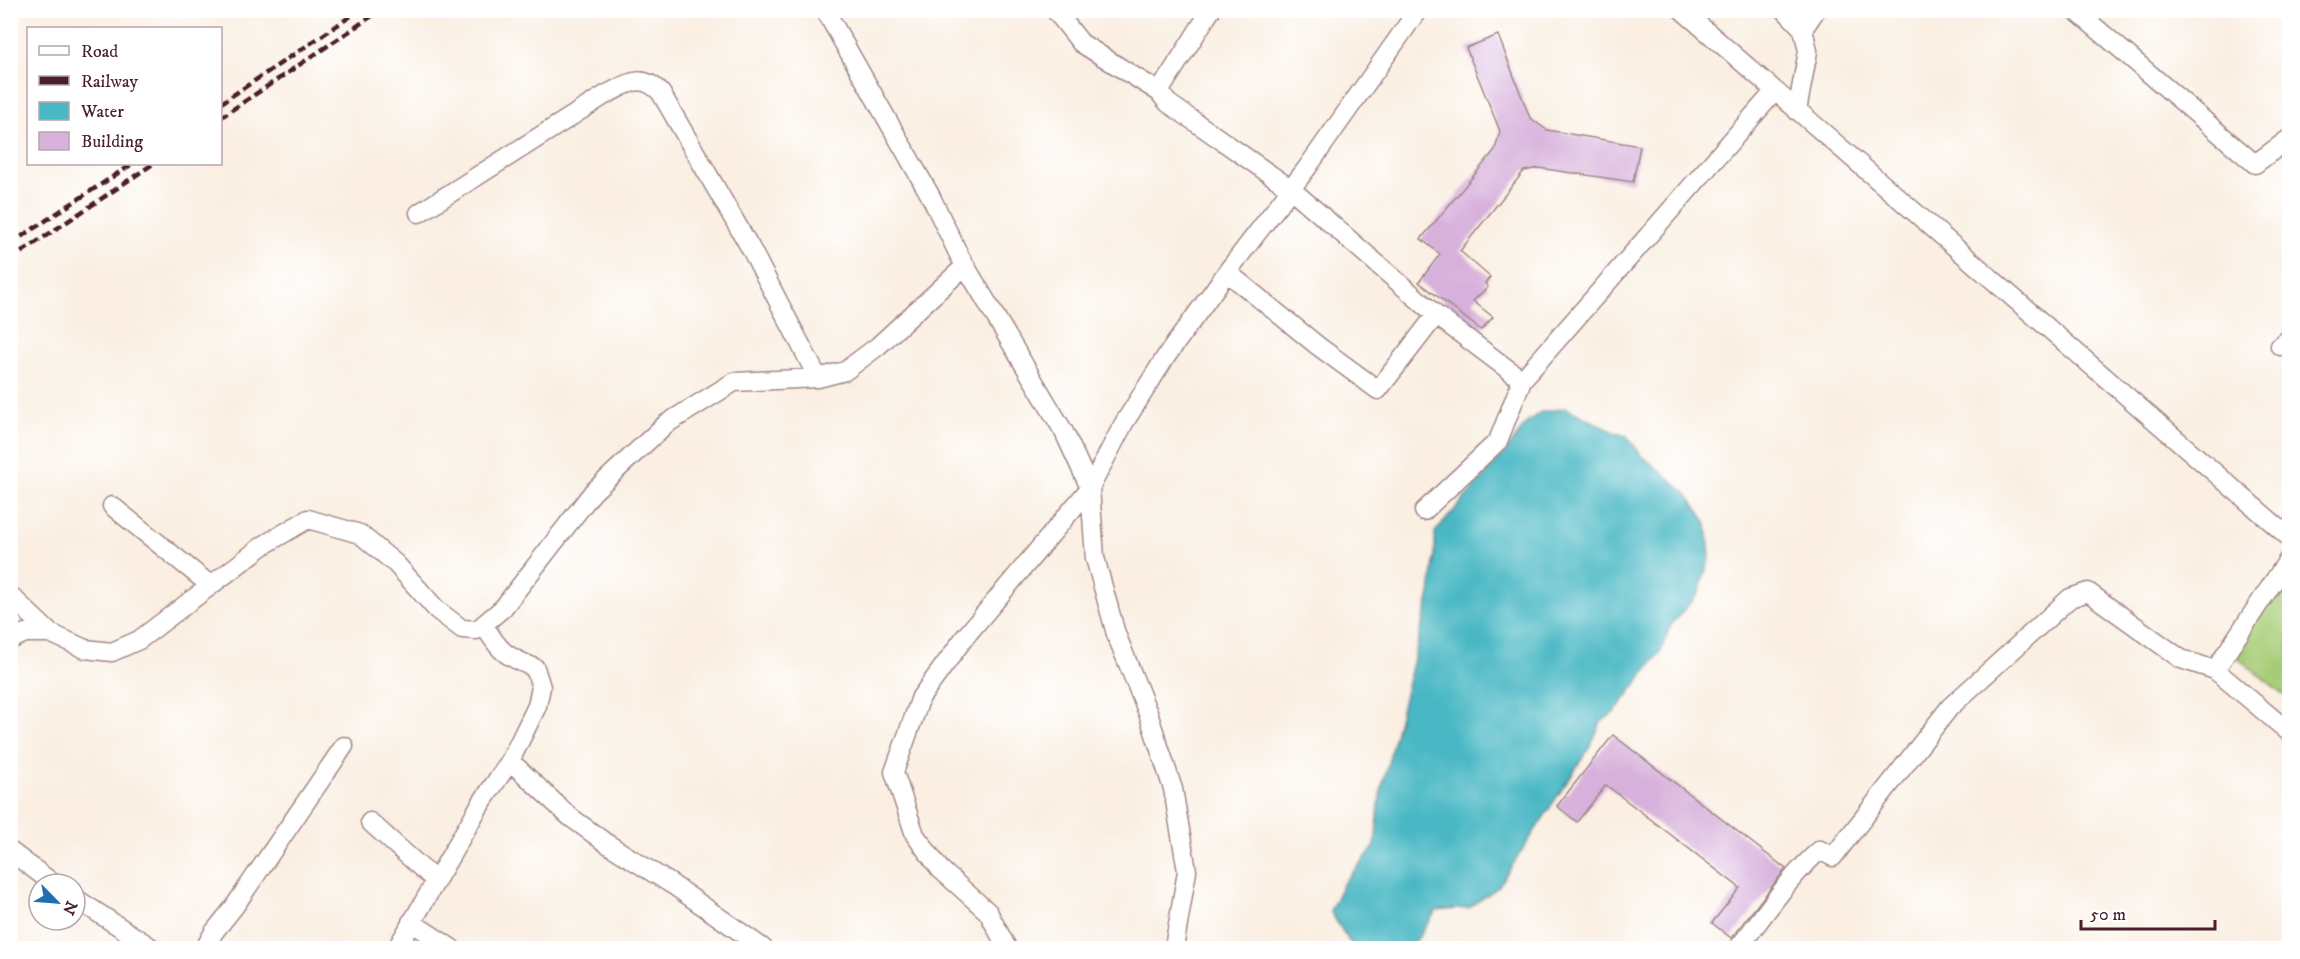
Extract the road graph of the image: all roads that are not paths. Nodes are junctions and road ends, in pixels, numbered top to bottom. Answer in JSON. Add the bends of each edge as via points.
{"nodes":[{"id":1,"x":825,"y":10,"type":"edge"},
{"id":2,"x":1055,"y":10,"type":"edge"},
{"id":3,"x":1211,"y":10,"type":"edge"},
{"id":4,"x":1418,"y":10,"type":"edge"},
{"id":5,"x":1682,"y":10,"type":"edge"},
{"id":6,"x":1785,"y":10,"type":"edge"},
{"id":7,"x":1816,"y":10,"type":"edge"},
{"id":8,"x":2075,"y":10,"type":"edge"},
{"id":9,"x":1803,"y":29,"type":"junction"},
{"id":10,"x":1159,"y":92,"type":"junction"},
{"id":11,"x":1774,"y":92,"type":"junction"},
{"id":12,"x":1797,"y":111,"type":"junction"},
{"id":13,"x":2289,"y":138,"type":"edge"},
{"id":14,"x":1292,"y":189,"type":"junction"},
{"id":15,"x":419,"y":213,"type":"dead end"},
{"id":16,"x":965,"y":266,"type":"junction"},
{"id":17,"x":1227,"y":272,"type":"junction"},
{"id":18,"x":1436,"y":315,"type":"junction"},
{"id":19,"x":818,"y":378,"type":"junction"},
{"id":20,"x":1522,"y":380,"type":"junction"},
{"id":21,"x":1090,"y":488,"type":"junction"},
{"id":22,"x":112,"y":506,"type":"dead end"},
{"id":23,"x":1424,"y":511,"type":"dead end"},
{"id":24,"x":2289,"y":538,"type":"edge"},
{"id":25,"x":2289,"y":556,"type":"edge"},
{"id":26,"x":210,"y":585,"type":"junction"},
{"id":27,"x":10,"y":595,"type":"edge"},
{"id":28,"x":484,"y":625,"type":"junction"},
{"id":29,"x":50,"y":633,"type":"junction"},
{"id":30,"x":10,"y":640,"type":"edge"},
{"id":31,"x":2215,"y":670,"type":"junction"},
{"id":32,"x":2289,"y":733,"type":"edge"},
{"id":33,"x":344,"y":746,"type":"dead end"},
{"id":34,"x":510,"y":761,"type":"junction"},
{"id":35,"x":370,"y":822,"type":"dead end"},
{"id":36,"x":10,"y":851,"type":"edge"},
{"id":37,"x":38,"y":872,"type":"edge"},
{"id":38,"x":436,"y":881,"type":"junction"},
{"id":39,"x":87,"y":906,"type":"edge"},
{"id":40,"x":411,"y":922,"type":"junction"},
{"id":41,"x":152,"y":948,"type":"edge"},
{"id":42,"x":205,"y":948,"type":"edge"},
{"id":43,"x":397,"y":948,"type":"edge"},
{"id":44,"x":451,"y":948,"type":"edge"},
{"id":45,"x":763,"y":948,"type":"edge"},
{"id":46,"x":1007,"y":948,"type":"edge"},
{"id":47,"x":1174,"y":948,"type":"edge"},
{"id":48,"x":1738,"y":948,"type":"edge"}],
"edges":[{"from":1,"to":16,"type":"street","via":[[930,195]]},
{"from":2,"to":10,"type":"street","via":[[1081,43]]},
{"from":3,"to":10,"type":"street"},
{"from":4,"to":14,"type":"street"},
{"from":5,"to":11,"type":"street"},
{"from":6,"to":9,"type":"street"},
{"from":7,"to":9,"type":"street"},
{"from":8,"to":13,"type":"street","via":[[2255,165]]},
{"from":9,"to":12,"type":"street","via":[[1808,51]]},
{"from":10,"to":14,"type":"street","via":[[1168,103]]},
{"from":11,"to":12,"type":"street"},
{"from":11,"to":20,"type":"street"},
{"from":12,"to":24,"type":"street"},
{"from":14,"to":17,"type":"street"},
{"from":14,"to":18,"type":"street"},
{"from":15,"to":19,"type":"street","via":[[605,95],[629,83],[648,82],[661,93]]},
{"from":16,"to":19,"type":"street","via":[[878,346],[845,371]]},
{"from":16,"to":21,"type":"street","via":[[1064,432]]},
{"from":17,"to":18,"type":"street","via":[[1378,390]]},
{"from":17,"to":21,"type":"street","via":[[1124,423]]},
{"from":18,"to":20,"type":"street"},
{"from":19,"to":28,"type":"street","via":[[734,382],[666,424],[593,492],[503,608]]},
{"from":20,"to":23,"type":"street","via":[[1498,441]]},
{"from":21,"to":46,"type":"street","via":[[965,637],[921,697],[894,772],[915,835],[940,869],[988,912]]},
{"from":21,"to":47,"type":"street","via":[[1095,558],[1116,634],[1173,789],[1187,871]]},
{"from":22,"to":26,"type":"street"},
{"from":25,"to":31,"type":"street"},
{"from":26,"to":28,"type":"street","via":[[264,545],[308,519],[360,534],[396,564],[437,610],[462,629],[477,630]]},
{"from":26,"to":29,"type":"street","via":[[139,640],[112,652],[85,649]]},
{"from":27,"to":29,"type":"street"},
{"from":28,"to":34,"type":"street","via":[[497,647],[535,668],[541,687],[537,706]]},
{"from":29,"to":30,"type":"street","via":[[26,633]]},
{"from":31,"to":32,"type":"street"},
{"from":31,"to":48,"type":"street","via":[[2181,659],[2088,592],[2070,598],[1950,707],[1833,856],[1820,850],[1810,859],[1781,890]]},
{"from":33,"to":42,"type":"street"},
{"from":34,"to":38,"type":"street"},
{"from":34,"to":45,"type":"street","via":[[569,816]]},
{"from":35,"to":38,"type":"street"},
{"from":36,"to":37,"type":"street"},
{"from":38,"to":40,"type":"street"},
{"from":39,"to":41,"type":"street"},
{"from":40,"to":43,"type":"street"},
{"from":40,"to":44,"type":"street"}]}
